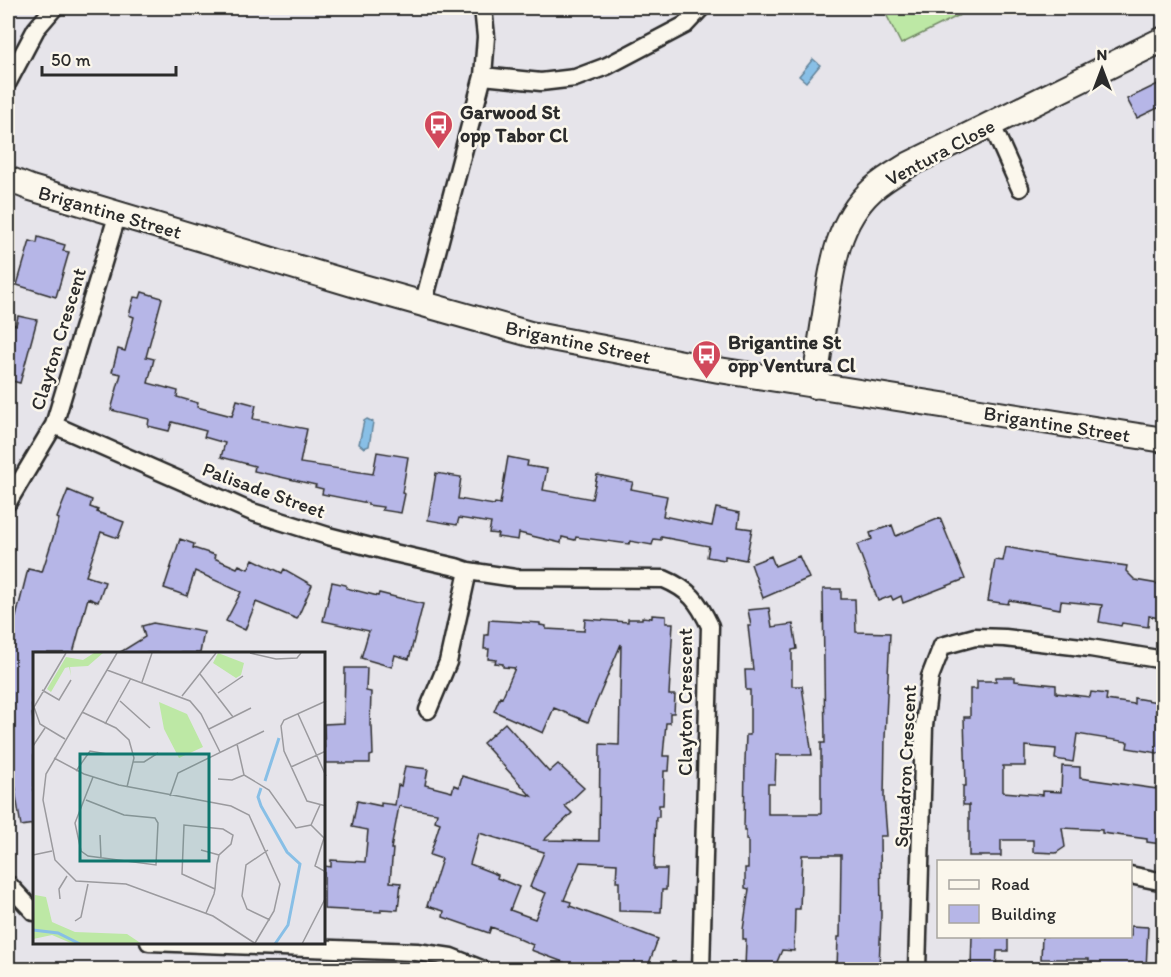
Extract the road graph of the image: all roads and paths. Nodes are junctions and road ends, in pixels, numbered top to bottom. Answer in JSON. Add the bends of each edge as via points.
{"nodes":[{"id":1,"x":54,"y":8,"type":"edge"},
{"id":2,"x":483,"y":8,"type":"edge"},
{"id":3,"x":701,"y":8,"type":"edge"},
{"id":4,"x":1164,"y":39,"type":"edge"},
{"id":5,"x":483,"y":76,"type":"junction"},
{"id":6,"x":8,"y":82,"type":"edge"},
{"id":7,"x":992,"y":124,"type":"junction"},
{"id":8,"x":8,"y":179,"type":"edge"},
{"id":9,"x":1020,"y":188,"type":"dead end"},
{"id":10,"x":118,"y":213,"type":"junction"},
{"id":11,"x":423,"y":304,"type":"junction"},
{"id":12,"x":814,"y":386,"type":"junction"},
{"id":13,"x":54,"y":425,"type":"junction"},
{"id":14,"x":1164,"y":440,"type":"edge"},
{"id":15,"x":8,"y":502,"type":"edge"},
{"id":16,"x":468,"y":571,"type":"junction"},
{"id":17,"x":1164,"y":660,"type":"edge"},
{"id":18,"x":428,"y":710,"type":"dead end"},
{"id":19,"x":1132,"y":875,"type":"edge"},
{"id":20,"x":1164,"y":882,"type":"edge"},
{"id":21,"x":8,"y":884,"type":"edge"},
{"id":22,"x":33,"y":911,"type":"edge"},
{"id":23,"x":214,"y":944,"type":"edge"},
{"id":24,"x":484,"y":969,"type":"edge"},
{"id":25,"x":701,"y":969,"type":"edge"},
{"id":26,"x":917,"y":969,"type":"edge"}],
"edges":[{"from":1,"to":6,"type":"street","via":[[36,29]]},
{"from":2,"to":5,"type":"street"},
{"from":3,"to":5,"type":"street","via":[[685,25],[607,66],[575,78],[542,82]]},
{"from":4,"to":7,"type":"street","name":"Ventura Close"},
{"from":5,"to":11,"type":"street"},
{"from":7,"to":9,"type":"street"},
{"from":7,"to":12,"type":"street","name":"Ventura Close","via":[[887,178],[858,206],[838,242]]},
{"from":8,"to":10,"type":"street","name":"Brigantine Street"},
{"from":10,"to":11,"type":"street","name":"Brigantine Street"},
{"from":10,"to":13,"type":"street","name":"Clayton Crescent"},
{"from":11,"to":12,"type":"street","name":"Brigantine Street","via":[[581,345]]},
{"from":12,"to":14,"type":"street","name":"Brigantine Street"},
{"from":13,"to":15,"type":"street","name":"Clayton Crescent"},
{"from":13,"to":16,"type":"street","name":"Palisade Street","via":[[252,512],[328,536]]},
{"from":16,"to":18,"type":"street","via":[[448,662]]},
{"from":16,"to":25,"type":"street","name":"Clayton Crescent","via":[[531,579],[664,579],[681,586],[699,603],[710,626]]},
{"from":17,"to":26,"type":"street","name":"Squadron Crescent","via":[[1005,638],[975,637],[942,646],[930,677],[924,726]]},
{"from":19,"to":20,"type":"street"},
{"from":21,"to":22,"type":"street"},
{"from":23,"to":24,"type":"street","via":[[417,952],[451,957]]}]}
